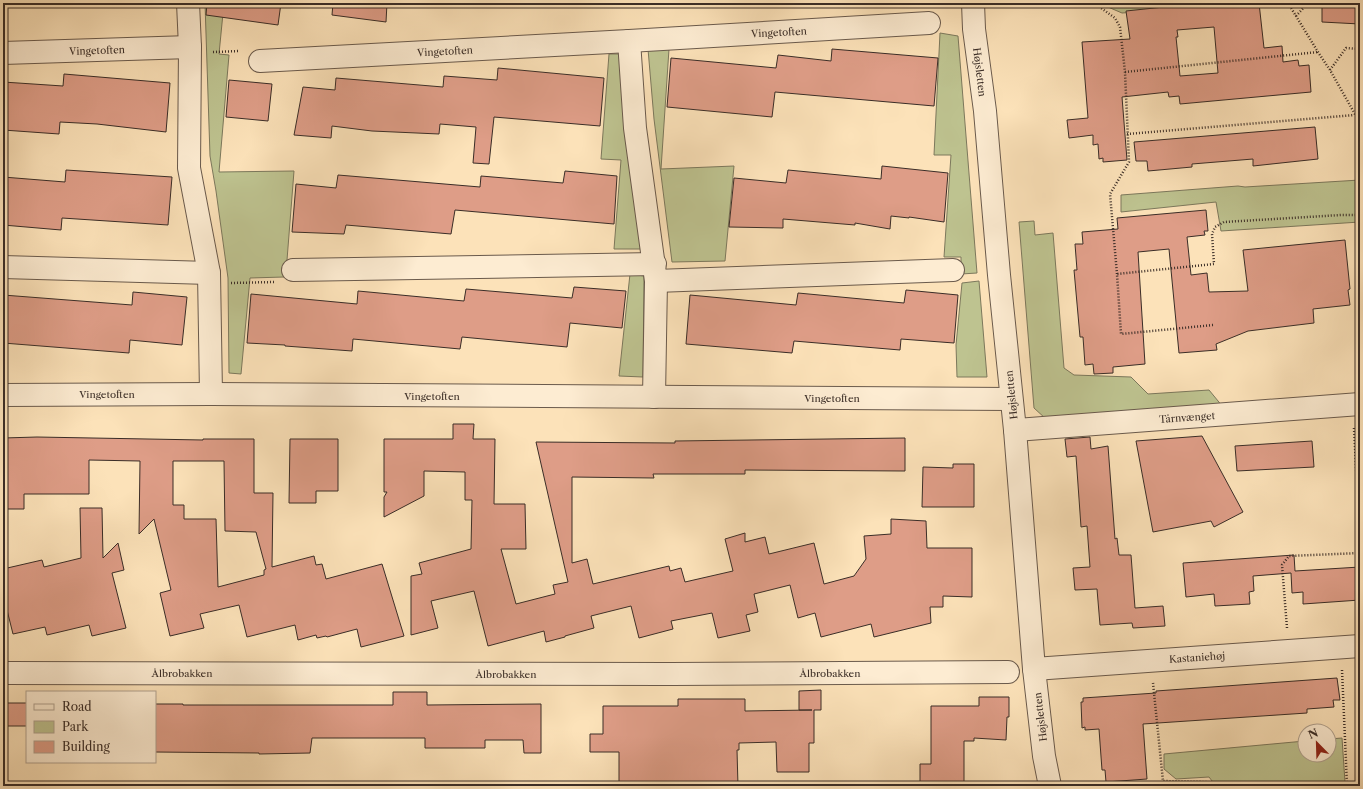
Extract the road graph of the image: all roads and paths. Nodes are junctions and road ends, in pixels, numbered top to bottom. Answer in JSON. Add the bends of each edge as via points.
{"nodes":[{"id":1,"x":188,"y":3,"type":"edge"},
{"id":2,"x":973,"y":3,"type":"edge"},
{"id":3,"x":1094,"y":3,"type":"edge"},
{"id":4,"x":1288,"y":3,"type":"edge"},
{"id":5,"x":1308,"y":3,"type":"edge"},
{"id":6,"x":1296,"y":16,"type":"junction"},
{"id":7,"x":929,"y":23,"type":"dead end"},
{"id":8,"x":629,"y":41,"type":"junction"},
{"id":9,"x":190,"y":47,"type":"junction"},
{"id":10,"x":1360,"y":49,"type":"edge"},
{"id":11,"x":1318,"y":52,"type":"junction"},
{"id":12,"x":3,"y":53,"type":"edge"},
{"id":13,"x":260,"y":61,"type":"joint"},
{"id":14,"x":1330,"y":70,"type":"junction"},
{"id":15,"x":1125,"y":72,"type":"junction"},
{"id":16,"x":1354,"y":115,"type":"junction"},
{"id":17,"x":1360,"y":123,"type":"edge"},
{"id":18,"x":1127,"y":134,"type":"junction"},
{"id":19,"x":1360,"y":215,"type":"edge"},
{"id":20,"x":3,"y":266,"type":"edge"},
{"id":21,"x":292,"y":270,"type":"joint"},
{"id":22,"x":953,"y":270,"type":"dead end"},
{"id":23,"x":209,"y":273,"type":"junction"},
{"id":24,"x":655,"y":273,"type":"junction"},
{"id":25,"x":1117,"y":274,"type":"junction"},
{"id":26,"x":1213,"y":325,"type":"dead end"},
{"id":27,"x":3,"y":394,"type":"edge"},
{"id":28,"x":211,"y":394,"type":"junction"},
{"id":29,"x":654,"y":397,"type":"junction"},
{"id":30,"x":1011,"y":399,"type":"junction"},
{"id":31,"x":1360,"y":404,"type":"edge"},
{"id":32,"x":1360,"y":428,"type":"edge"},
{"id":33,"x":1015,"y":430,"type":"junction"},
{"id":34,"x":1360,"y":545,"type":"edge"},
{"id":35,"x":1360,"y":553,"type":"edge"},
{"id":36,"x":1350,"y":646,"type":"edge"},
{"id":37,"x":1288,"y":651,"type":"junction"},
{"id":38,"x":1151,"y":661,"type":"junction"},
{"id":39,"x":1034,"y":669,"type":"junction"},
{"id":40,"x":1008,"y":672,"type":"dead end"},
{"id":41,"x":3,"y":673,"type":"edge"},
{"id":42,"x":1360,"y":784,"type":"edge"},
{"id":43,"x":1347,"y":785,"type":"edge"},
{"id":44,"x":1050,"y":786,"type":"edge"},
{"id":45,"x":1210,"y":786,"type":"edge"},
{"id":46,"x":1340,"y":786,"type":"edge"}],
"edges":[{"from":1,"to":9,"type":"street"},
{"from":2,"to":30,"type":"street","name":"Højsletten"},
{"from":3,"to":15,"type":"path","via":[[1115,18],[1120,27]]},
{"from":4,"to":6,"type":"path"},
{"from":5,"to":6,"type":"path"},
{"from":6,"to":11,"type":"path"},
{"from":7,"to":8,"type":"street","name":"Vingetoften"},
{"from":8,"to":13,"type":"street","name":"Vingetoften"},
{"from":8,"to":24,"type":"street","via":[[635,128]]},
{"from":9,"to":12,"type":"street","name":"Vingetoften"},
{"from":9,"to":13,"type":"path","via":[[206,53],[255,50]]},
{"from":9,"to":23,"type":"street","via":[[189,168]]},
{"from":10,"to":14,"type":"path","via":[[1346,48]]},
{"from":11,"to":14,"type":"path"},
{"from":11,"to":15,"type":"path"},
{"from":14,"to":16,"type":"path"},
{"from":15,"to":18,"type":"path"},
{"from":16,"to":17,"type":"path"},
{"from":16,"to":18,"type":"path"},
{"from":18,"to":25,"type":"path","via":[[1129,162],[1110,194]]},
{"from":19,"to":25,"type":"path","via":[[1224,222],[1215,227],[1212,234],[1214,264]]},
{"from":20,"to":23,"type":"street"},
{"from":21,"to":23,"type":"path","via":[[283,282],[226,283]]},
{"from":21,"to":24,"type":"street"},
{"from":22,"to":24,"type":"street"},
{"from":23,"to":28,"type":"street"},
{"from":24,"to":29,"type":"street"},
{"from":25,"to":26,"type":"path","via":[[1121,334]]},
{"from":27,"to":28,"type":"street","name":"Vingetoften"},
{"from":28,"to":29,"type":"street","name":"Vingetoften"},
{"from":29,"to":30,"type":"street","name":"Vingetoften"},
{"from":30,"to":33,"type":"street","name":"Højsletten"},
{"from":31,"to":33,"type":"street","name":"Tårnvænget"},
{"from":32,"to":34,"type":"path","via":[[1353,428]]},
{"from":33,"to":39,"type":"street","name":"Højsletten"},
{"from":35,"to":37,"type":"path","via":[[1289,556],[1282,565]]},
{"from":36,"to":37,"type":"street","name":"Kastaniehøj"},
{"from":36,"to":43,"type":"path"},
{"from":37,"to":38,"type":"street","name":"Kastaniehøj"},
{"from":38,"to":39,"type":"street","name":"Kastaniehøj"},
{"from":38,"to":45,"type":"path","via":[[1162,781],[1206,782]]},
{"from":39,"to":44,"type":"street","name":"Højsletten"},
{"from":40,"to":41,"type":"street","name":"Ålbrobakken"},
{"from":42,"to":43,"type":"path"},
{"from":43,"to":46,"type":"path"}]}
